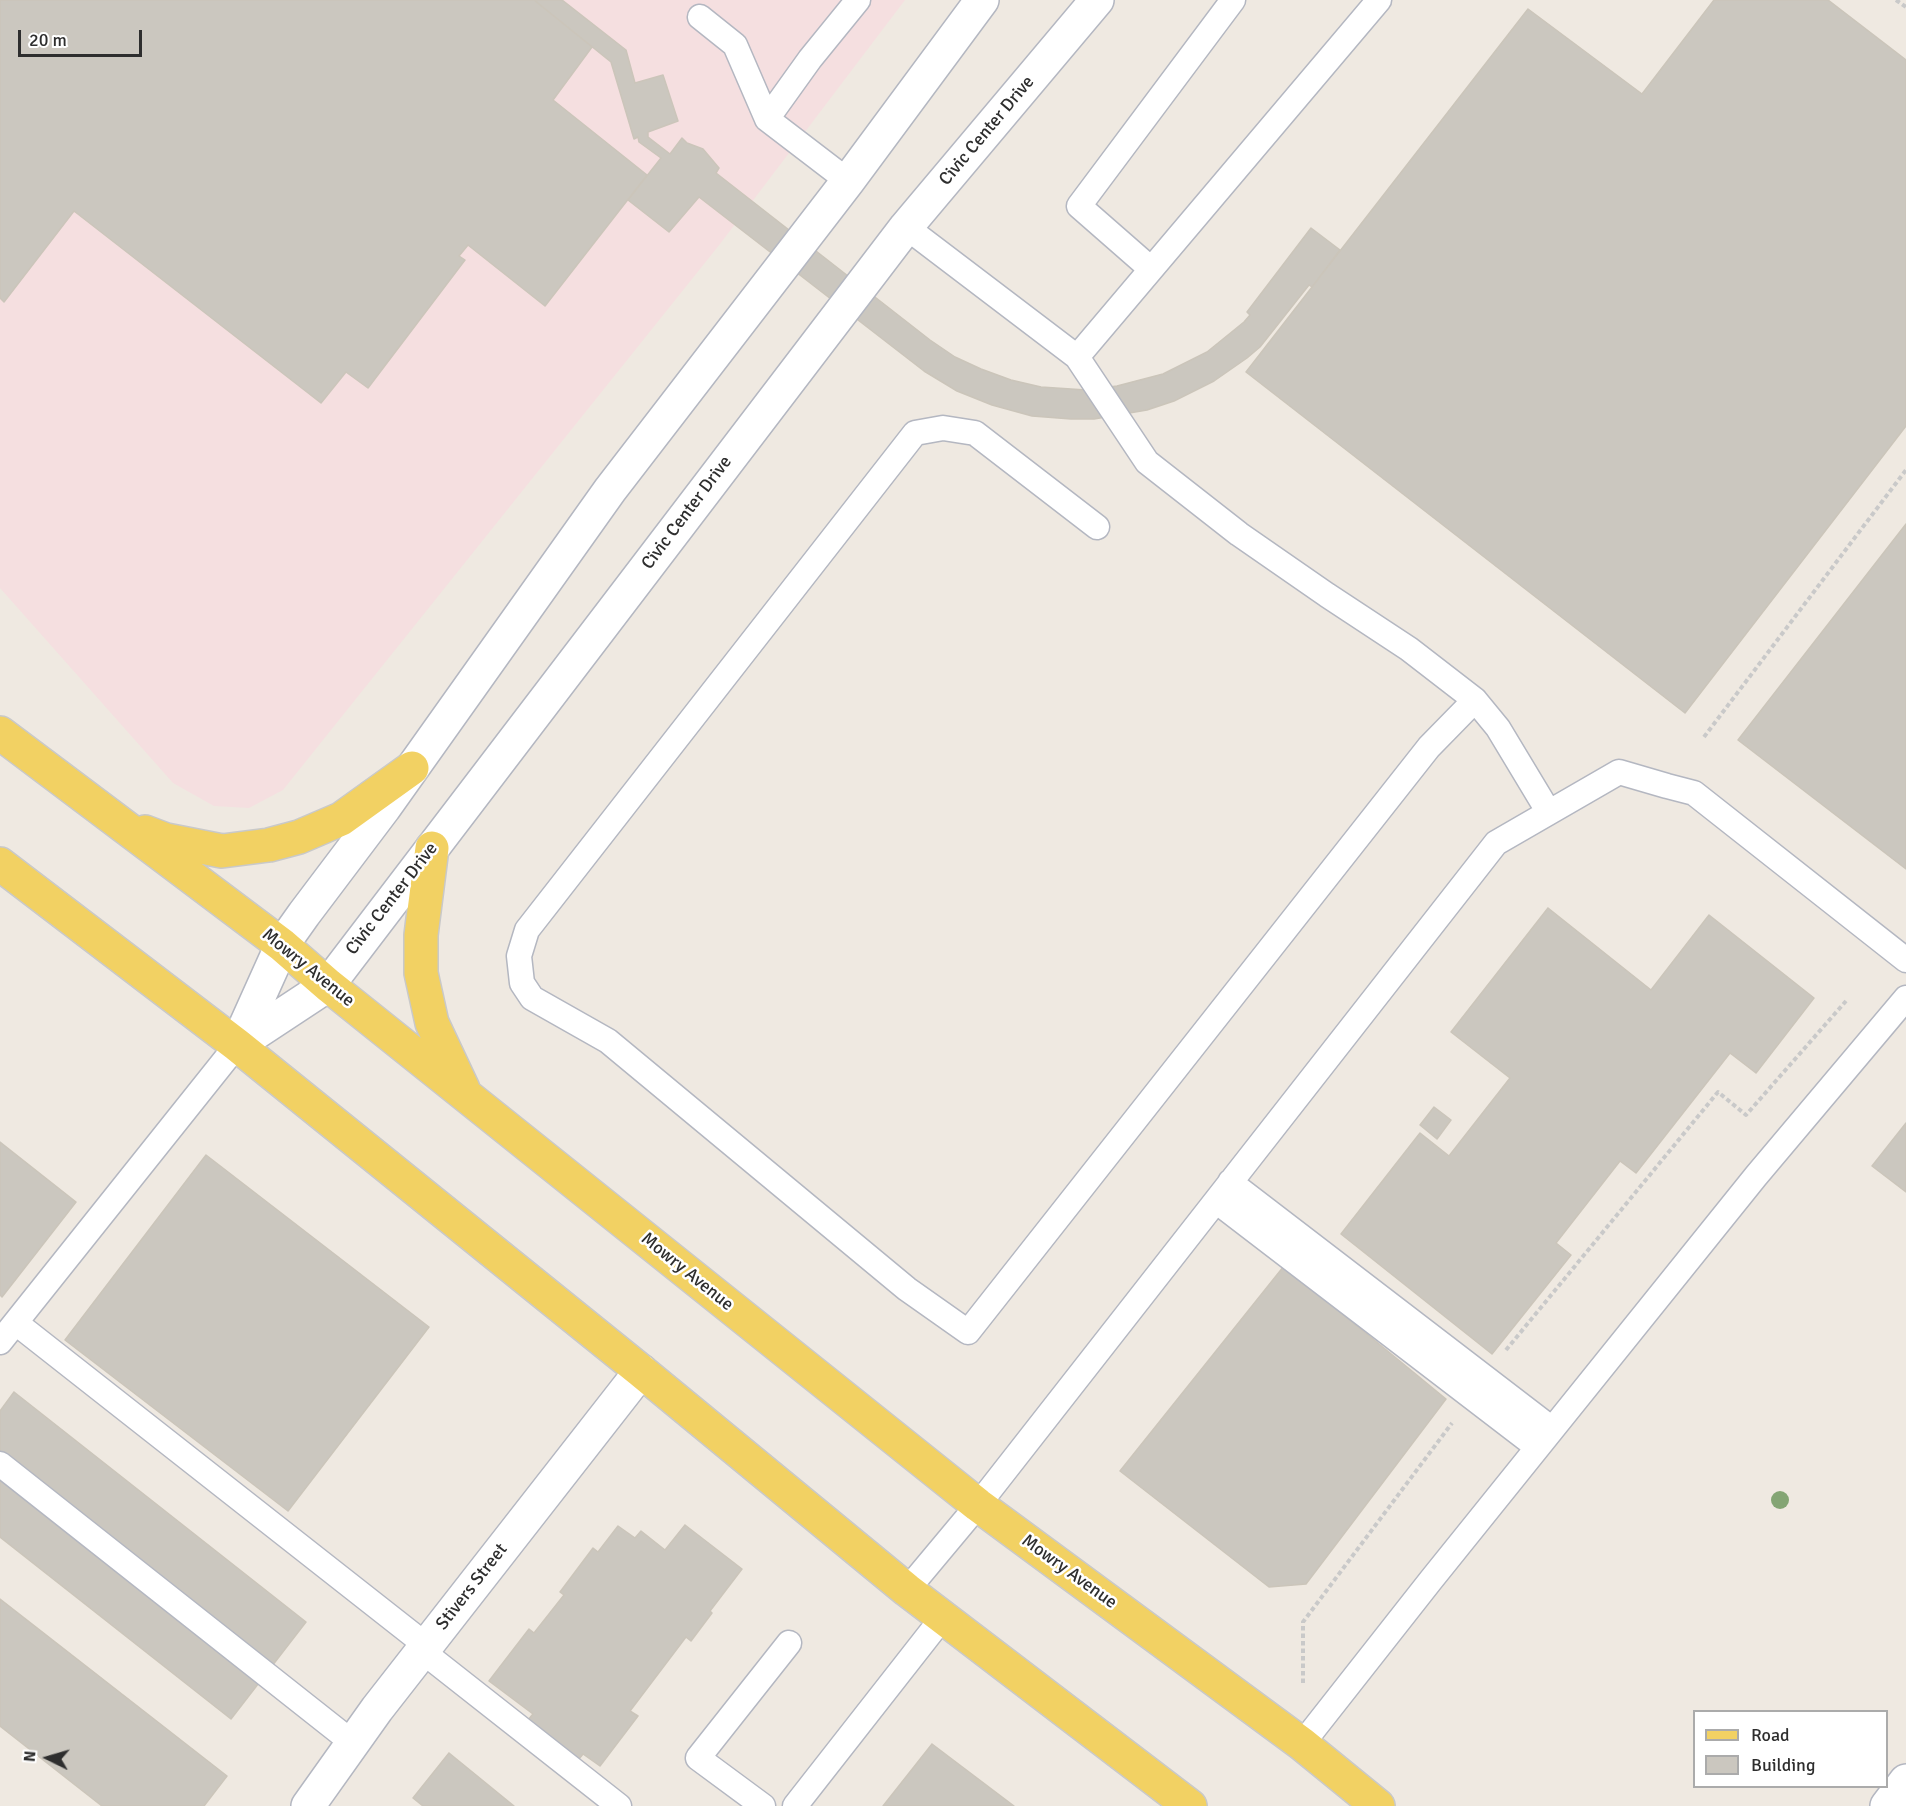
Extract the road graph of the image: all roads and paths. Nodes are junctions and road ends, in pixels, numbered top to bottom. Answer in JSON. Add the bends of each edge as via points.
{"nodes":[{"id":1,"x":858,"y":0,"type":"edge"},
{"id":2,"x":982,"y":0,"type":"edge"},
{"id":3,"x":1097,"y":0,"type":"edge"},
{"id":4,"x":1233,"y":0,"type":"edge"},
{"id":5,"x":1379,"y":0,"type":"edge"},
{"id":6,"x":1896,"y":0,"type":"edge"},
{"id":7,"x":1906,"y":7,"type":"edge"},
{"id":8,"x":700,"y":17,"type":"dead end"},
{"id":9,"x":767,"y":119,"type":"junction"},
{"id":10,"x":848,"y":181,"type":"junction"},
{"id":11,"x":906,"y":227,"type":"junction"},
{"id":12,"x":1151,"y":269,"type":"junction"},
{"id":13,"x":1077,"y":357,"type":"junction"},
{"id":14,"x":1906,"y":470,"type":"edge"},
{"id":15,"x":1097,"y":527,"type":"dead end"},
{"id":16,"x":1475,"y":700,"type":"junction"},
{"id":17,"x":0,"y":733,"type":"edge"},
{"id":18,"x":1704,"y":737,"type":"dead end"},
{"id":19,"x":412,"y":768,"type":"junction"},
{"id":20,"x":1548,"y":811,"type":"junction"},
{"id":21,"x":115,"y":820,"type":"junction"},
{"id":22,"x":432,"y":849,"type":"junction"},
{"id":23,"x":0,"y":864,"type":"edge"},
{"id":24,"x":282,"y":945,"type":"junction"},
{"id":25,"x":1906,"y":960,"type":"edge"},
{"id":26,"x":328,"y":985,"type":"junction"},
{"id":27,"x":1906,"y":998,"type":"edge"},
{"id":28,"x":1846,"y":1000,"type":"dead end"},
{"id":29,"x":237,"y":1045,"type":"junction"},
{"id":30,"x":466,"y":1096,"type":"junction"},
{"id":31,"x":1223,"y":1192,"type":"junction"},
{"id":32,"x":15,"y":1323,"type":"junction"},
{"id":33,"x":0,"y":1342,"type":"edge"},
{"id":34,"x":1503,"y":1353,"type":"dead end"},
{"id":35,"x":640,"y":1371,"type":"junction"},
{"id":36,"x":1453,"y":1422,"type":"dead end"},
{"id":37,"x":1552,"y":1429,"type":"junction"},
{"id":38,"x":1537,"y":1447,"type":"junction"},
{"id":39,"x":0,"y":1464,"type":"edge"},
{"id":40,"x":978,"y":1505,"type":"junction"},
{"id":41,"x":907,"y":1590,"type":"junction"},
{"id":42,"x":943,"y":1617,"type":"junction"},
{"id":43,"x":789,"y":1643,"type":"dead end"},
{"id":44,"x":424,"y":1648,"type":"junction"},
{"id":45,"x":1303,"y":1683,"type":"dead end"},
{"id":46,"x":353,"y":1743,"type":"junction"},
{"id":47,"x":1302,"y":1744,"type":"junction"},
{"id":48,"x":308,"y":1806,"type":"edge"},
{"id":49,"x":619,"y":1806,"type":"edge"},
{"id":50,"x":763,"y":1806,"type":"edge"},
{"id":51,"x":795,"y":1806,"type":"edge"},
{"id":52,"x":1190,"y":1806,"type":"edge"},
{"id":53,"x":1378,"y":1806,"type":"edge"}],
"edges":[{"from":1,"to":9,"type":"lane"},
{"from":2,"to":10,"type":"main road"},
{"from":3,"to":11,"type":"main road","name":"Civic Center Drive"},
{"from":4,"to":12,"type":"lane","via":[[1079,206]]},
{"from":5,"to":12,"type":"lane"},
{"from":6,"to":7,"type":"path"},
{"from":8,"to":9,"type":"lane","via":[[735,45]]},
{"from":9,"to":10,"type":"lane"},
{"from":10,"to":19,"type":"main road","via":[[610,490]]},
{"from":11,"to":13,"type":"lane"},
{"from":11,"to":22,"type":"main road","name":"Civic Center Drive"},
{"from":12,"to":13,"type":"lane"},
{"from":13,"to":16,"type":"lane","via":[[1147,462],[1239,534],[1409,649]]},
{"from":14,"to":18,"type":"path"},
{"from":15,"to":16,"type":"lane","via":[[975,433],[943,428],[915,433],[527,930],[519,956],[522,983],[532,998],[608,1041],[907,1289],[968,1332],[1429,747]]},
{"from":16,"to":20,"type":"lane","via":[[1498,728]]},
{"from":17,"to":21,"type":"main road","name":"Mowry Avenue"},
{"from":19,"to":21,"type":"main road","via":[[341,819],[299,837],[252,848],[198,848]]},
{"from":19,"to":24,"type":"main road"},
{"from":20,"to":25,"type":"lane","via":[[1619,772],[1694,794]]},
{"from":20,"to":31,"type":"lane","via":[[1496,843]]},
{"from":21,"to":24,"type":"main road","name":"Mowry Avenue"},
{"from":22,"to":26,"type":"main road","name":"Civic Center Drive"},
{"from":22,"to":30,"type":"main road","via":[[421,935],[422,973],[432,1023]]},
{"from":23,"to":29,"type":"main road"},
{"from":24,"to":26,"type":"main road","name":"Mowry Avenue"},
{"from":24,"to":29,"type":"main road"},
{"from":26,"to":29,"type":"main road","name":"Civic Center Drive"},
{"from":26,"to":30,"type":"main road","name":"Mowry Avenue"},
{"from":27,"to":37,"type":"lane"},
{"from":28,"to":34,"type":"path","via":[[1746,1114],[1718,1092]]},
{"from":29,"to":32,"type":"lane"},
{"from":29,"to":35,"type":"main road"},
{"from":30,"to":40,"type":"main road","name":"Mowry Avenue"},
{"from":31,"to":37,"type":"lane"},
{"from":31,"to":38,"type":"lane"},
{"from":31,"to":40,"type":"lane"},
{"from":32,"to":33,"type":"lane"},
{"from":32,"to":44,"type":"lane"},
{"from":35,"to":41,"type":"main road"},
{"from":35,"to":44,"type":"main road","name":"Stivers Street"},
{"from":36,"to":45,"type":"path","via":[[1303,1622]]},
{"from":37,"to":38,"type":"lane"},
{"from":38,"to":47,"type":"lane"},
{"from":39,"to":46,"type":"lane"},
{"from":40,"to":41,"type":"lane"},
{"from":40,"to":47,"type":"main road","name":"Mowry Avenue"},
{"from":41,"to":42,"type":"main road"},
{"from":42,"to":51,"type":"lane"},
{"from":42,"to":52,"type":"main road"},
{"from":43,"to":50,"type":"lane","via":[[698,1758]]},
{"from":44,"to":46,"type":"main road","name":"Stivers Street"},
{"from":44,"to":49,"type":"lane"},
{"from":46,"to":48,"type":"main road","name":"Stivers Street"},
{"from":47,"to":53,"type":"main road","name":"Mowry Avenue"}]}
